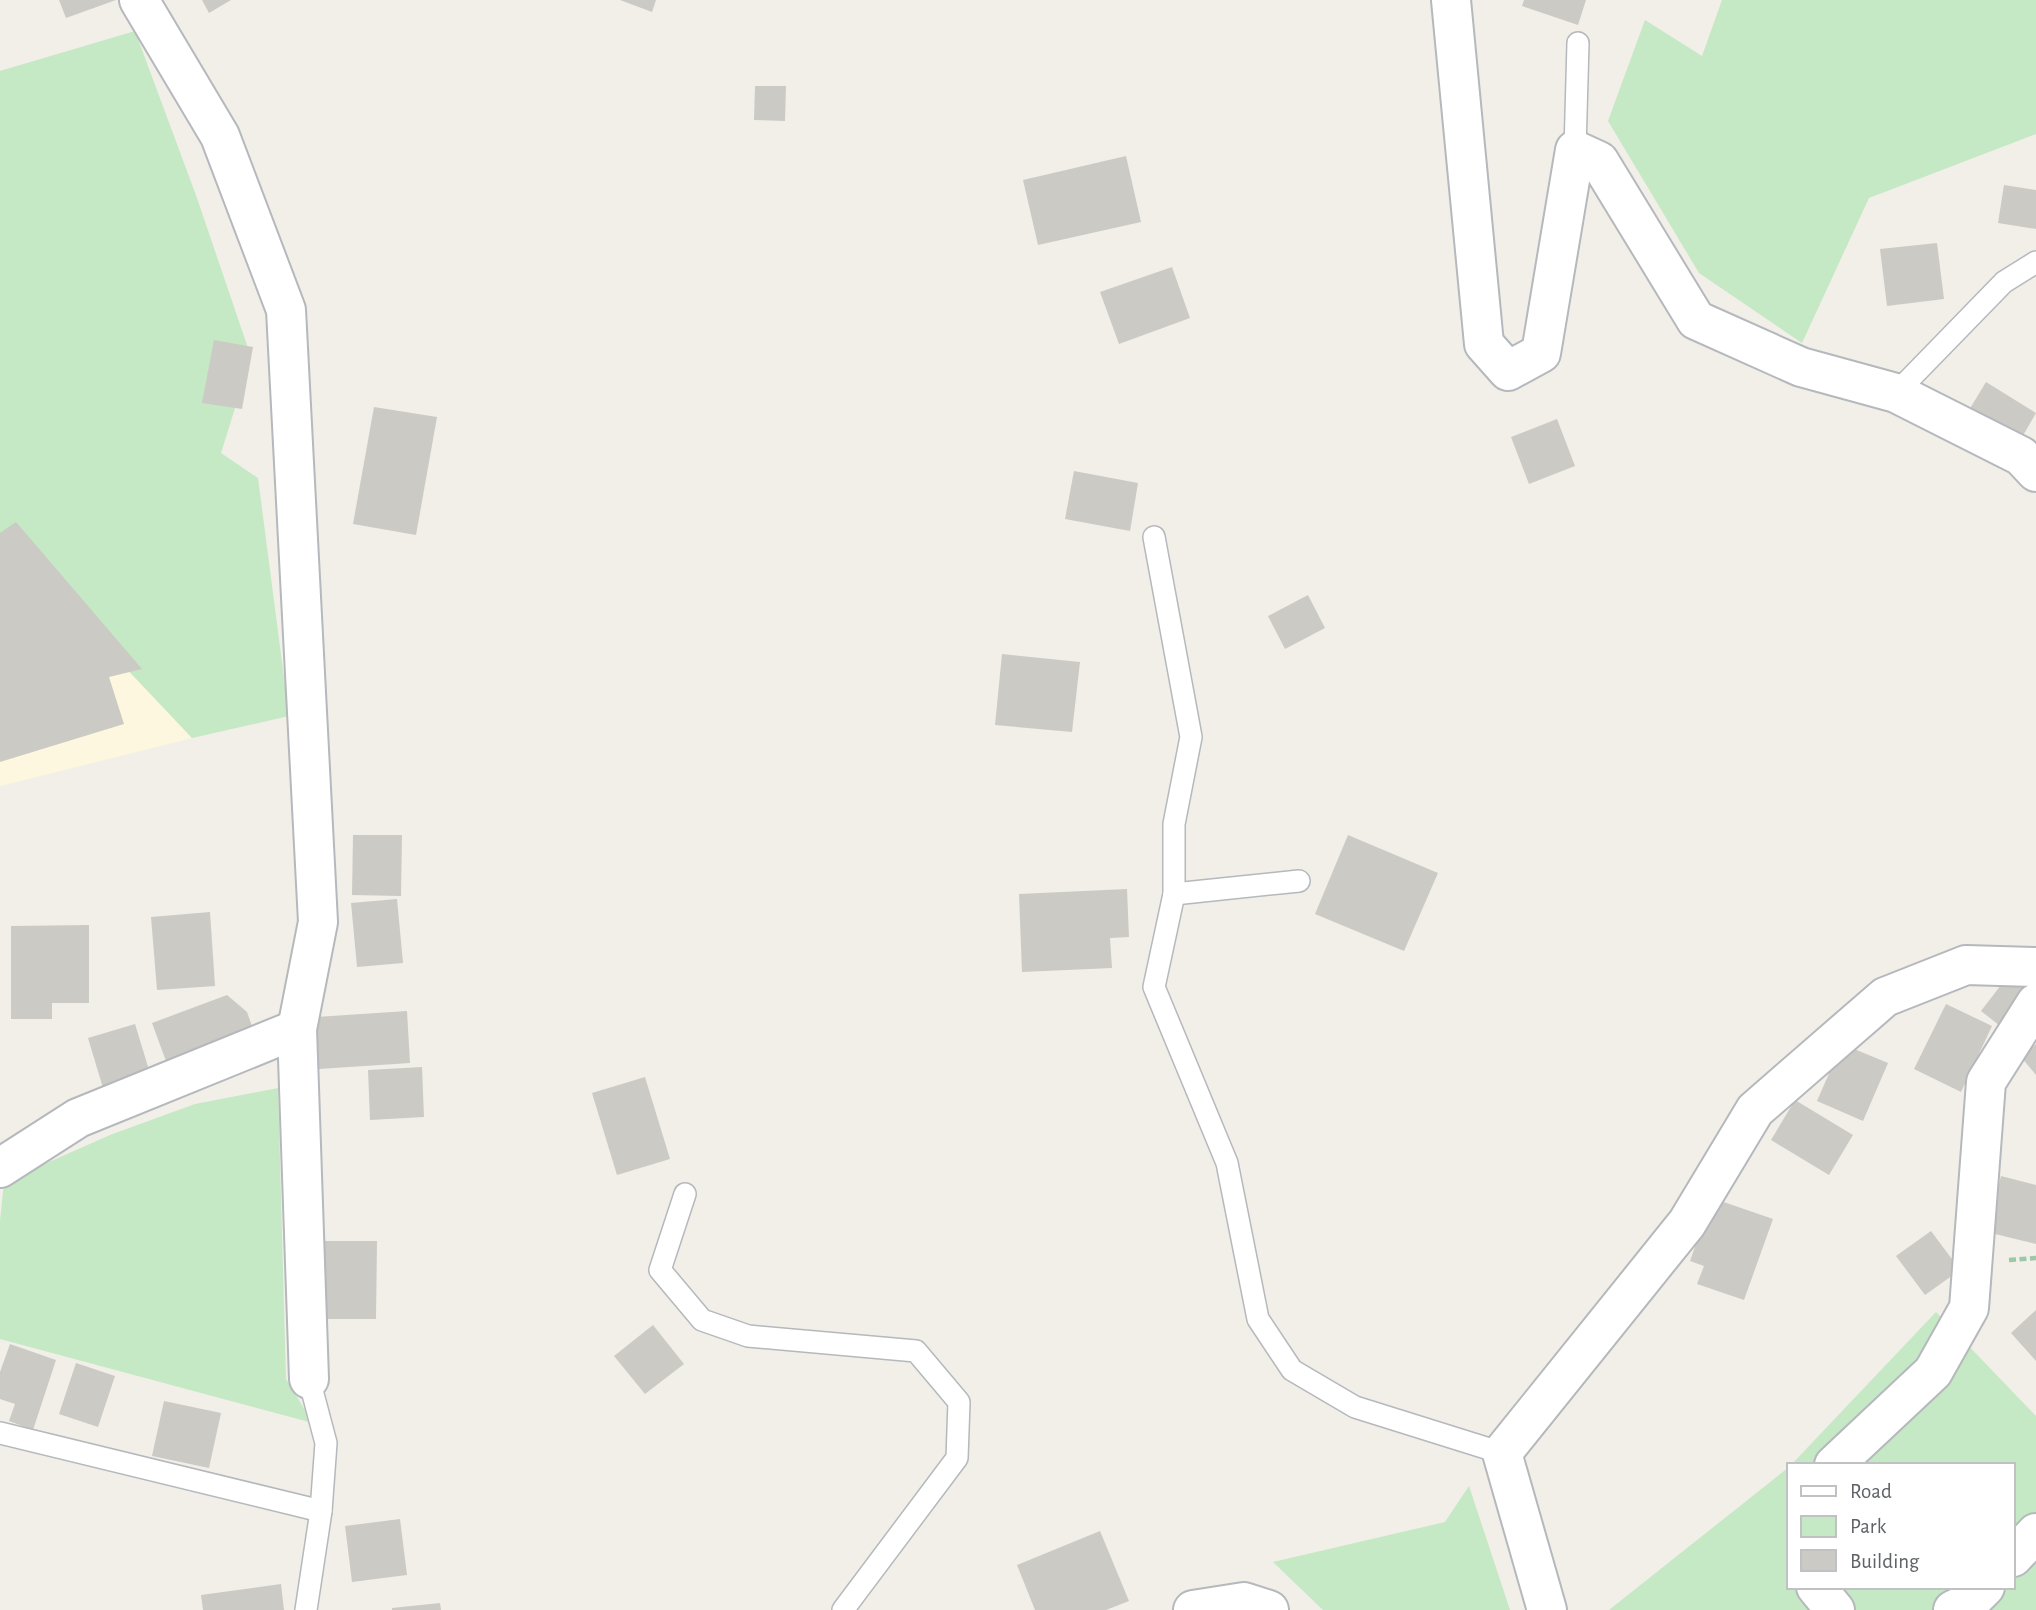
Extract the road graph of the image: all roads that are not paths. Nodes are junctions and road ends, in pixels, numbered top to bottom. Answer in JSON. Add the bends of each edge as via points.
{"nodes":[{"id":1,"x":139,"y":0,"type":"edge"},
{"id":2,"x":1451,"y":0,"type":"edge"},
{"id":3,"x":1578,"y":43,"type":"dead end"},
{"id":4,"x":1575,"y":150,"type":"junction"},
{"id":5,"x":2036,"y":262,"type":"edge"},
{"id":6,"x":1896,"y":393,"type":"junction"},
{"id":7,"x":2036,"y":471,"type":"edge"},
{"id":8,"x":1154,"y":537,"type":"dead end"},
{"id":9,"x":1299,"y":881,"type":"dead end"},
{"id":10,"x":1174,"y":894,"type":"junction"},
{"id":11,"x":2036,"y":967,"type":"edge"},
{"id":12,"x":2036,"y":1003,"type":"edge"},
{"id":13,"x":297,"y":1029,"type":"junction"},
{"id":14,"x":0,"y":1168,"type":"edge"},
{"id":15,"x":685,"y":1194,"type":"dead end"},
{"id":16,"x":309,"y":1379,"type":"joint"},
{"id":17,"x":0,"y":1433,"type":"edge"},
{"id":18,"x":1503,"y":1453,"type":"junction"},
{"id":19,"x":1836,"y":1463,"type":"edge"},
{"id":20,"x":321,"y":1511,"type":"junction"},
{"id":21,"x":2036,"y":1533,"type":"edge"},
{"id":22,"x":2015,"y":1555,"type":"edge"},
{"id":23,"x":1818,"y":1589,"type":"edge"},
{"id":24,"x":1982,"y":1589,"type":"edge"},
{"id":25,"x":306,"y":1610,"type":"edge"},
{"id":26,"x":843,"y":1610,"type":"edge"},
{"id":27,"x":1193,"y":1610,"type":"edge"},
{"id":28,"x":1269,"y":1610,"type":"edge"},
{"id":29,"x":1547,"y":1610,"type":"edge"},
{"id":30,"x":1835,"y":1610,"type":"edge"},
{"id":31,"x":1953,"y":1610,"type":"edge"}],
"edges":[{"from":1,"to":13,"type":"street","via":[[220,136],[286,310],[318,922]]},
{"from":2,"to":4,"type":"street","via":[[1484,344],[1508,371],[1541,353]]},
{"from":3,"to":4,"type":"lane"},
{"from":4,"to":6,"type":"street","via":[[1600,161],[1696,320],[1801,367]]},
{"from":5,"to":6,"type":"lane","via":[[2004,282]]},
{"from":6,"to":7,"type":"street","via":[[2021,456]]},
{"from":8,"to":10,"type":"lane","via":[[1191,737],[1174,824]]},
{"from":9,"to":10,"type":"lane"},
{"from":10,"to":18,"type":"lane","via":[[1154,987],[1227,1163],[1258,1319],[1292,1370],[1355,1407]]},
{"from":11,"to":18,"type":"street","via":[[1966,965],[1885,997],[1755,1110],[1687,1223]]},
{"from":12,"to":19,"type":"street","via":[[1986,1082],[1969,1308],[1933,1373]]},
{"from":13,"to":14,"type":"street","via":[[78,1118]]},
{"from":13,"to":16,"type":"street"},
{"from":15,"to":26,"type":"lane","via":[[660,1270],[702,1320],[748,1336],[916,1351],[959,1402],[957,1458]]},
{"from":16,"to":20,"type":"lane","via":[[326,1443]]},
{"from":17,"to":20,"type":"lane"},
{"from":18,"to":29,"type":"street"},
{"from":20,"to":25,"type":"lane"},
{"from":21,"to":22,"type":"street"},
{"from":23,"to":30,"type":"street"},
{"from":24,"to":31,"type":"street"},
{"from":27,"to":28,"type":"street","via":[[1244,1602]]}]}
